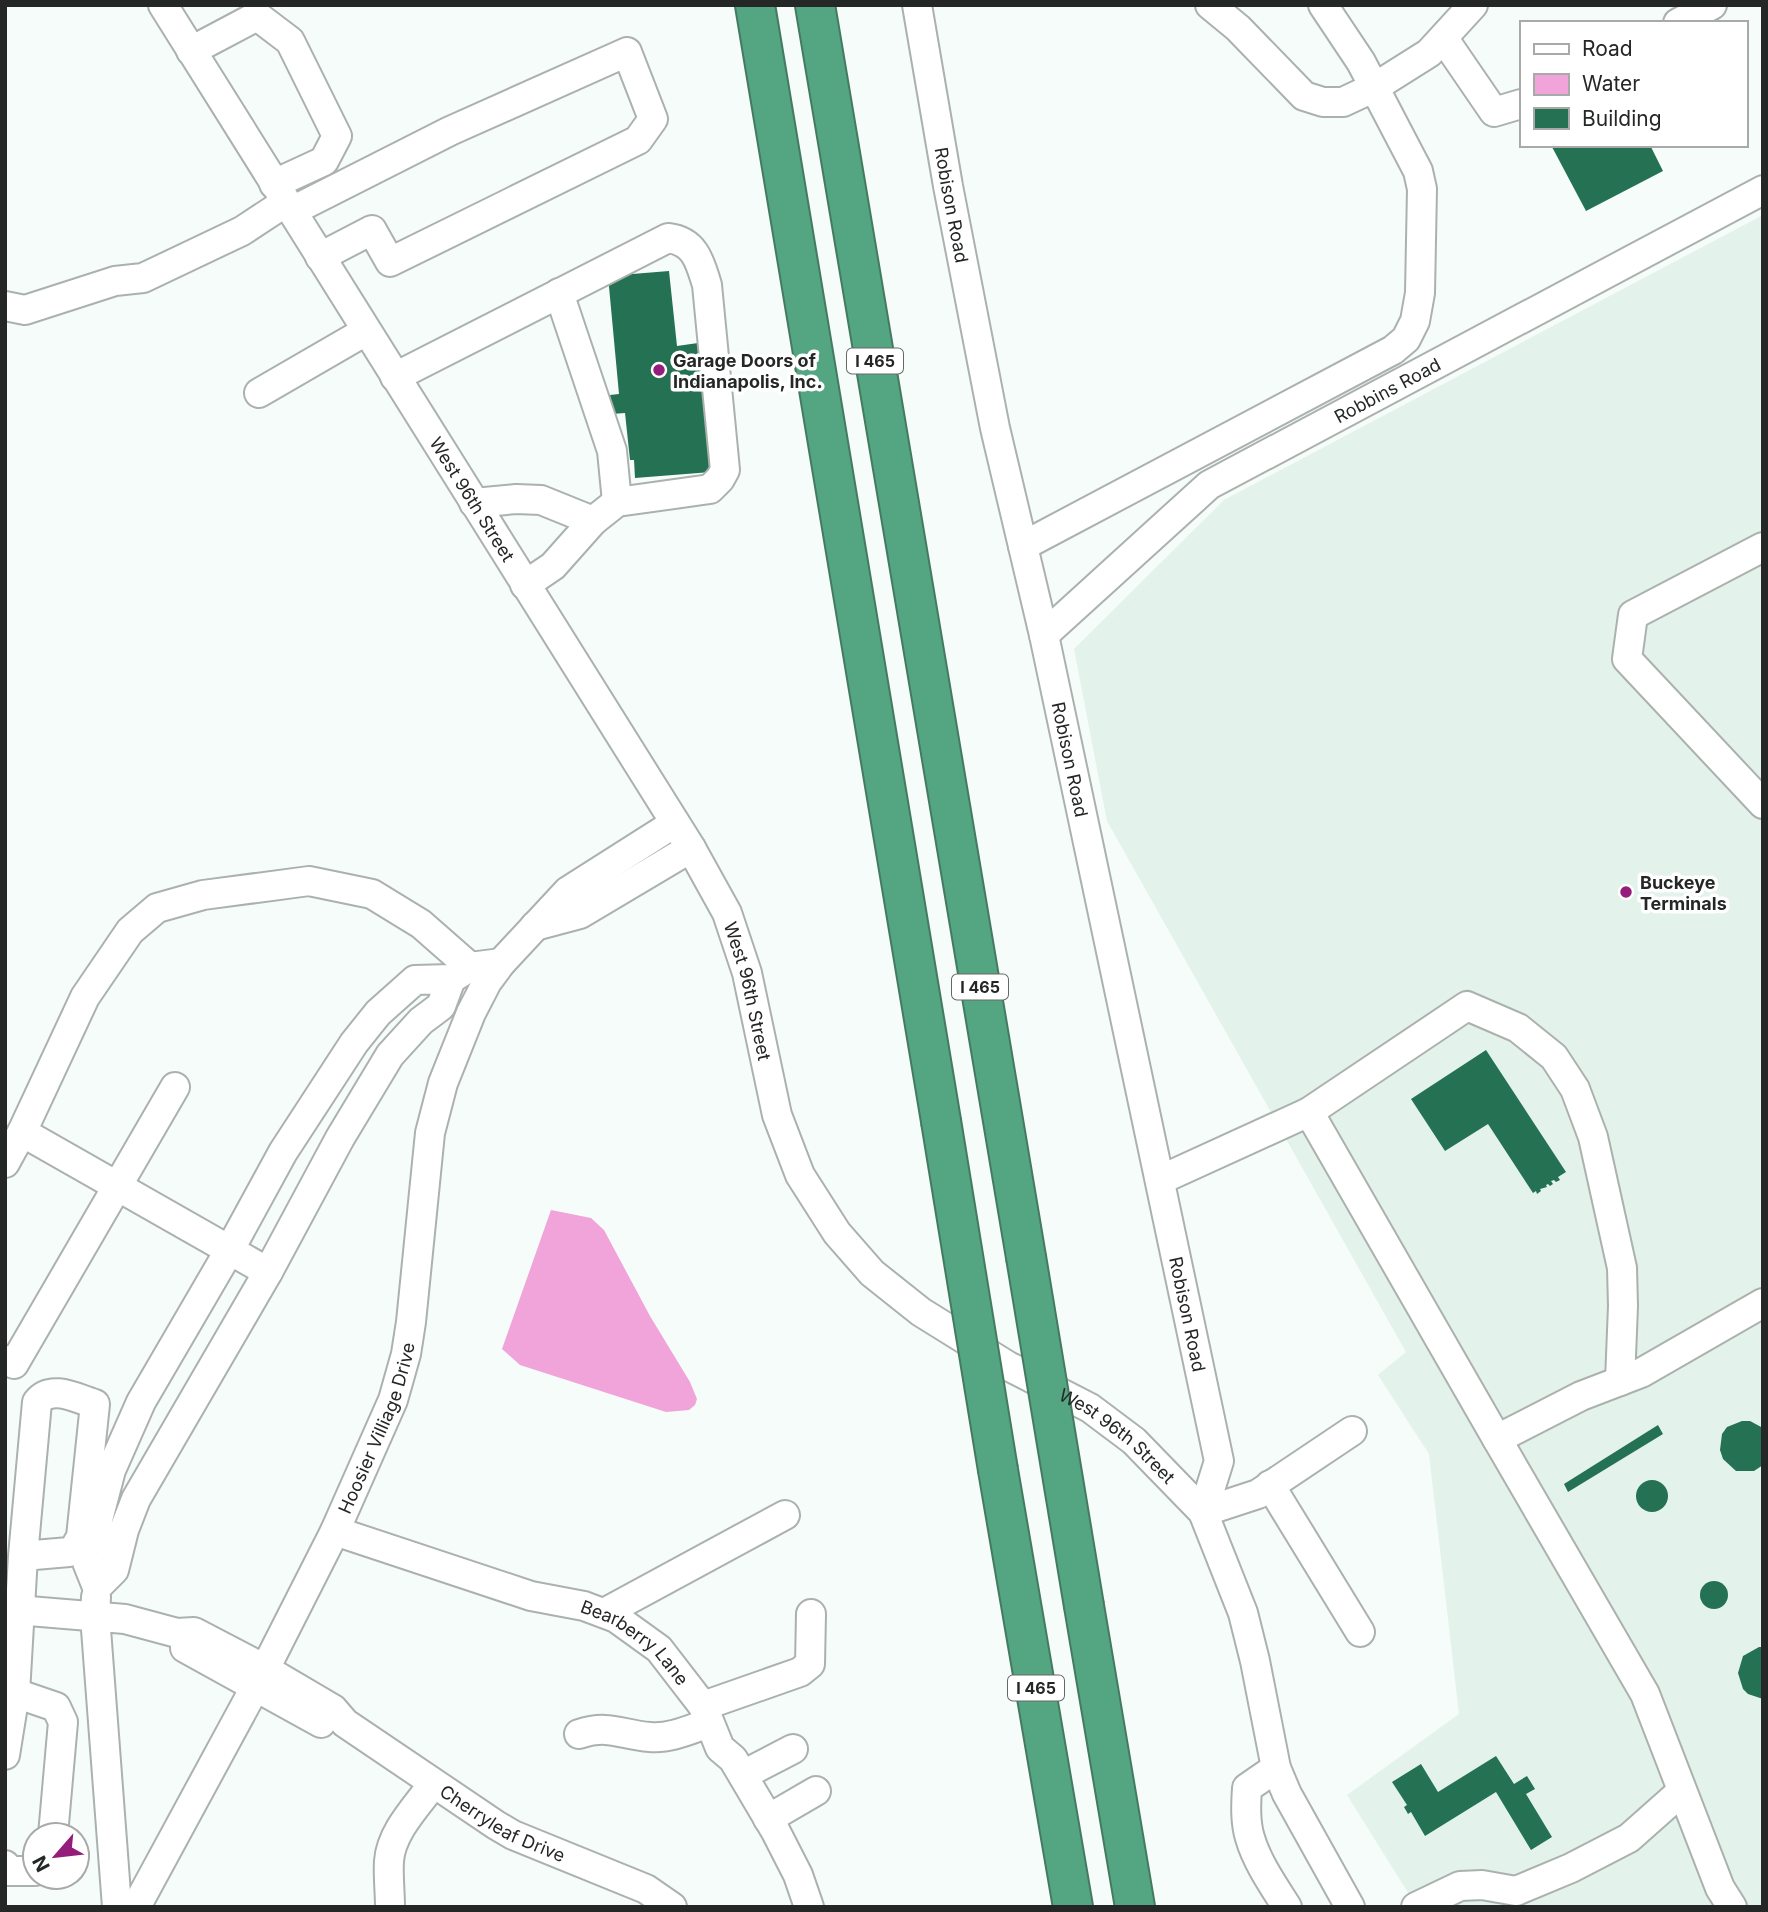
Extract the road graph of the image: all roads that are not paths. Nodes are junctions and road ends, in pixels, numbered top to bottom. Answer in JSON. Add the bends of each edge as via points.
{"nodes":[{"id":1,"x":163,"y":5,"type":"edge"},
{"id":2,"x":755,"y":5,"type":"edge"},
{"id":3,"x":815,"y":5,"type":"edge"},
{"id":4,"x":917,"y":5,"type":"edge"},
{"id":5,"x":1210,"y":5,"type":"edge"},
{"id":6,"x":1323,"y":5,"type":"edge"},
{"id":7,"x":1473,"y":5,"type":"edge"},
{"id":8,"x":1712,"y":5,"type":"edge"},
{"id":9,"x":1682,"y":21,"type":"edge"},
{"id":10,"x":1444,"y":39,"type":"junction"},
{"id":11,"x":191,"y":51,"type":"junction"},
{"id":12,"x":1375,"y":87,"type":"junction"},
{"id":13,"x":1520,"y":104,"type":"edge"},
{"id":14,"x":311,"y":167,"type":"junction"},
{"id":15,"x":1763,"y":190,"type":"edge"},
{"id":16,"x":324,"y":195,"type":"junction"},
{"id":17,"x":284,"y":199,"type":"junction"},
{"id":18,"x":320,"y":257,"type":"junction"},
{"id":19,"x":559,"y":293,"type":"junction"},
{"id":20,"x":5,"y":306,"type":"edge"},
{"id":21,"x":366,"y":331,"type":"junction"},
{"id":22,"x":395,"y":377,"type":"junction"},
{"id":23,"x":260,"y":393,"type":"dead end"},
{"id":24,"x":617,"y":502,"type":"junction"},
{"id":25,"x":474,"y":503,"type":"junction"},
{"id":26,"x":593,"y":521,"type":"junction"},
{"id":27,"x":1023,"y":546,"type":"junction"},
{"id":28,"x":1763,"y":547,"type":"edge"},
{"id":29,"x":525,"y":585,"type":"junction"},
{"id":30,"x":1044,"y":635,"type":"junction"},
{"id":31,"x":1763,"y":804,"type":"edge"},
{"id":32,"x":675,"y":823,"type":"junction"},
{"id":33,"x":691,"y":848,"type":"junction"},
{"id":34,"x":535,"y":926,"type":"junction"},
{"id":35,"x":501,"y":963,"type":"junction"},
{"id":36,"x":460,"y":973,"type":"junction"},
{"id":37,"x":175,"y":1087,"type":"dead end"},
{"id":38,"x":1309,"y":1112,"type":"junction"},
{"id":39,"x":22,"y":1132,"type":"junction"},
{"id":40,"x":5,"y":1163,"type":"edge"},
{"id":41,"x":1160,"y":1180,"type":"junction"},
{"id":42,"x":118,"y":1187,"type":"junction"},
{"id":43,"x":229,"y":1251,"type":"junction"},
{"id":44,"x":268,"y":1272,"type":"junction"},
{"id":45,"x":1763,"y":1303,"type":"edge"},
{"id":46,"x":5,"y":1360,"type":"edge"},
{"id":47,"x":1620,"y":1381,"type":"junction"},
{"id":48,"x":1352,"y":1431,"type":"dead end"},
{"id":49,"x":1497,"y":1438,"type":"junction"},
{"id":50,"x":1270,"y":1485,"type":"junction"},
{"id":51,"x":1203,"y":1512,"type":"junction"},
{"id":52,"x":785,"y":1515,"type":"dead end"},
{"id":53,"x":335,"y":1531,"type":"junction"},
{"id":54,"x":23,"y":1556,"type":"junction"},
{"id":55,"x":97,"y":1587,"type":"junction"},
{"id":56,"x":12,"y":1610,"type":"edge"},
{"id":57,"x":604,"y":1613,"type":"junction"},
{"id":58,"x":811,"y":1614,"type":"dead end"},
{"id":59,"x":95,"y":1616,"type":"junction"},
{"id":60,"x":1360,"y":1632,"type":"dead end"},
{"id":61,"x":260,"y":1678,"type":"junction"},
{"id":62,"x":15,"y":1693,"type":"junction"},
{"id":63,"x":706,"y":1715,"type":"junction"},
{"id":64,"x":579,"y":1734,"type":"dead end"},
{"id":65,"x":793,"y":1749,"type":"dead end"},
{"id":66,"x":5,"y":1755,"type":"edge"},
{"id":67,"x":1276,"y":1768,"type":"junction"},
{"id":68,"x":743,"y":1775,"type":"junction"},
{"id":69,"x":433,"y":1784,"type":"junction"},
{"id":70,"x":816,"y":1791,"type":"dead end"},
{"id":71,"x":1682,"y":1791,"type":"junction"},
{"id":72,"x":768,"y":1819,"type":"junction"},
{"id":73,"x":54,"y":1821,"type":"edge"},
{"id":74,"x":5,"y":1865,"type":"edge"},
{"id":75,"x":21,"y":1871,"type":"edge"},
{"id":76,"x":117,"y":1907,"type":"edge"},
{"id":77,"x":136,"y":1907,"type":"edge"},
{"id":78,"x":390,"y":1907,"type":"edge"},
{"id":79,"x":672,"y":1907,"type":"edge"},
{"id":80,"x":809,"y":1907,"type":"edge"},
{"id":81,"x":1073,"y":1907,"type":"edge"},
{"id":82,"x":1135,"y":1907,"type":"edge"},
{"id":83,"x":1287,"y":1907,"type":"edge"},
{"id":84,"x":1350,"y":1907,"type":"edge"},
{"id":85,"x":1416,"y":1907,"type":"edge"},
{"id":86,"x":1732,"y":1907,"type":"edge"}],
"edges":[{"from":1,"to":11,"type":"street","name":"West 96th Street"},
{"from":2,"to":81,"type":"highway","number":"I 465","bridge":true},
{"from":3,"to":82,"type":"highway","number":"I 465","bridge":true},
{"from":4,"to":27,"type":"street","name":"Robison Road","via":[[972,313]]},
{"from":5,"to":12,"type":"street","via":[[1304,96],[1343,102]]},
{"from":6,"to":12,"type":"street"},
{"from":7,"to":10,"type":"street"},
{"from":8,"to":9,"type":"street"},
{"from":10,"to":12,"type":"street"},
{"from":10,"to":13,"type":"street","via":[[1494,112]]},
{"from":11,"to":14,"type":"street","via":[[257,16],[290,41],[337,136],[324,161]]},
{"from":11,"to":17,"type":"street","name":"West 96th Street"},
{"from":12,"to":27,"type":"street","via":[[1410,153],[1422,189],[1420,293],[1406,339]]},
{"from":14,"to":16,"type":"street"},
{"from":14,"to":17,"type":"street"},
{"from":15,"to":30,"type":"street","name":"Robbins Road","via":[[1209,485]]},
{"from":16,"to":17,"type":"street"},
{"from":16,"to":18,"type":"street","via":[[450,131],[627,52],[653,119],[638,140],[390,262],[372,230]]},
{"from":17,"to":18,"type":"street","name":"West 96th Street"},
{"from":17,"to":20,"type":"street","via":[[232,236],[143,278],[115,281],[25,310]]},
{"from":18,"to":21,"type":"street","name":"West 96th Street"},
{"from":19,"to":22,"type":"street"},
{"from":19,"to":24,"type":"street","via":[[612,451]]},
{"from":19,"to":24,"type":"street","via":[[668,238],[689,244],[707,285],[725,470],[710,489]]},
{"from":21,"to":22,"type":"street","name":"West 96th Street"},
{"from":21,"to":23,"type":"street"},
{"from":22,"to":25,"type":"street","name":"West 96th Street"},
{"from":24,"to":26,"type":"street"},
{"from":25,"to":26,"type":"street","via":[[541,500]]},
{"from":25,"to":29,"type":"street","name":"West 96th Street"},
{"from":26,"to":29,"type":"street","via":[[553,566]]},
{"from":27,"to":30,"type":"street","name":"Robison Road"},
{"from":28,"to":31,"type":"street","via":[[1633,615],[1627,659]]},
{"from":29,"to":32,"type":"street","name":"West 96th Street"},
{"from":30,"to":41,"type":"street","name":"Robison Road"},
{"from":32,"to":33,"type":"street","name":"West 96th Street"},
{"from":32,"to":34,"type":"street","name":"Hoosier Villiage Drive","via":[[568,891]]},
{"from":33,"to":34,"type":"street","via":[[580,914]]},
{"from":33,"to":51,"type":"street","name":"West 96th Street","via":[[727,913],[747,972],[777,1115],[800,1175],[837,1233],[872,1273],[921,1312],[1008,1366],[1090,1408],[1134,1440]]},
{"from":34,"to":35,"type":"street","name":"Hoosier Villiage Drive"},
{"from":35,"to":36,"type":"street"},
{"from":35,"to":53,"type":"street","name":"Hoosier Villiage Drive","via":[[471,1013],[443,1083],[430,1133],[406,1354],[393,1400]]},
{"from":36,"to":39,"type":"street","via":[[421,924],[372,894],[309,881],[203,895],[157,908],[130,931],[85,997]]},
{"from":36,"to":43,"type":"street","via":[[415,980],[378,1013],[283,1153]]},
{"from":36,"to":44,"type":"street","via":[[441,1006],[390,1055]]},
{"from":37,"to":42,"type":"street"},
{"from":38,"to":41,"type":"street"},
{"from":38,"to":47,"type":"street","via":[[1467,1006],[1518,1028],[1554,1057],[1575,1089],[1593,1137],[1622,1268]]},
{"from":38,"to":49,"type":"street"},
{"from":39,"to":40,"type":"street"},
{"from":39,"to":42,"type":"street"},
{"from":41,"to":51,"type":"street","name":"Robison Road","via":[[1219,1461]]},
{"from":42,"to":43,"type":"street"},
{"from":42,"to":46,"type":"street","via":[[14,1364]]},
{"from":43,"to":44,"type":"street"},
{"from":43,"to":55,"type":"street","via":[[141,1402],[111,1470],[87,1563]]},
{"from":44,"to":55,"type":"street","via":[[136,1499],[114,1570]]},
{"from":45,"to":47,"type":"street"},
{"from":47,"to":49,"type":"street"},
{"from":48,"to":50,"type":"street"},
{"from":49,"to":71,"type":"street","via":[[1645,1694]]},
{"from":50,"to":51,"type":"street"},
{"from":50,"to":60,"type":"street"},
{"from":51,"to":67,"type":"street","name":"West 96th Street","via":[[1242,1613]]},
{"from":52,"to":57,"type":"street"},
{"from":53,"to":57,"type":"street","name":"Bearberry Lane","via":[[531,1596]]},
{"from":53,"to":61,"type":"street","name":"Hoosier Villiage Drive"},
{"from":54,"to":54,"type":"street","via":[[69,1552],[81,1537],[95,1404],[52,1391],[37,1402]]},
{"from":54,"to":56,"type":"street"},
{"from":55,"to":59,"type":"street"},
{"from":56,"to":59,"type":"street","name":"Cherryleaf Drive"},
{"from":56,"to":62,"type":"street"},
{"from":57,"to":63,"type":"street","name":"Bearberry Lane","via":[[659,1649]]},
{"from":58,"to":63,"type":"street","via":[[810,1664]]},
{"from":59,"to":61,"type":"street","name":"Cherryleaf Drive","via":[[177,1633],[194,1632]]},
{"from":59,"to":76,"type":"street"},
{"from":61,"to":69,"type":"street","name":"Cherryleaf Drive","via":[[332,1709]]},
{"from":61,"to":77,"type":"street","name":"Hoosier Villiage Drive"},
{"from":62,"to":66,"type":"street"},
{"from":62,"to":73,"type":"street","via":[[57,1707],[63,1722]]},
{"from":63,"to":64,"type":"street","via":[[663,1737],[608,1728]]},
{"from":63,"to":68,"type":"street","name":"Bearberry Lane","via":[[720,1748]]},
{"from":65,"to":68,"type":"street"},
{"from":67,"to":83,"type":"street","via":[[1247,1788],[1246,1813],[1249,1838]]},
{"from":67,"to":84,"type":"street","name":"West 96th Street"},
{"from":68,"to":72,"type":"street","name":"Bearberry Lane"},
{"from":69,"to":78,"type":"street","via":[[392,1847]]},
{"from":69,"to":79,"type":"street","name":"Cherryleaf Drive","via":[[513,1835],[646,1889]]},
{"from":70,"to":72,"type":"street"},
{"from":71,"to":85,"type":"street","via":[[1629,1839],[1572,1868],[1516,1891],[1461,1886]]},
{"from":71,"to":86,"type":"street"},
{"from":72,"to":80,"type":"street","name":"Bearberry Lane","via":[[798,1875]]},
{"from":74,"to":75,"type":"street","via":[[8,1871]]}]}
